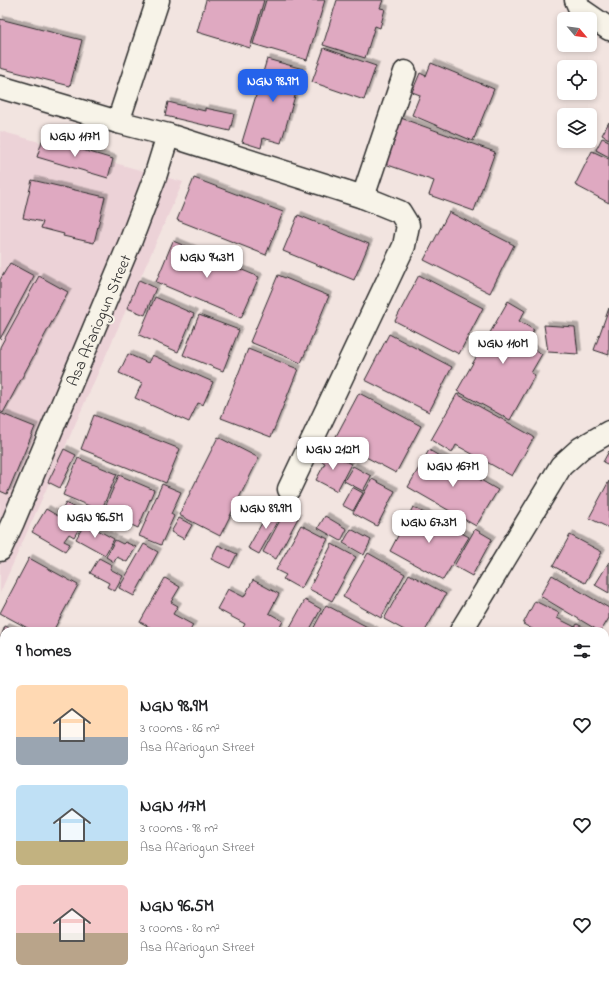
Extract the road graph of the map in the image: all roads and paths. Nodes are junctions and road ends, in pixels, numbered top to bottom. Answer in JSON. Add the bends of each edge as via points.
{"nodes":[{"id":1,"x":158,"y":0,"type":"edge"},
{"id":2,"x":576,"y":0,"type":"edge"},
{"id":3,"x":609,"y":29,"type":"edge"},
{"id":4,"x":405,"y":72,"type":"dead end"},
{"id":5,"x":0,"y":87,"type":"edge"},
{"id":6,"x":118,"y":122,"type":"junction"},
{"id":7,"x":168,"y":135,"type":"junction"},
{"id":8,"x":363,"y":197,"type":"junction"},
{"id":9,"x":609,"y":432,"type":"edge"},
{"id":10,"x":289,"y":489,"type":"dead end"},
{"id":11,"x":7,"y":519,"type":"edge"},
{"id":12,"x":0,"y":550,"type":"edge"},
{"id":13,"x":463,"y":627,"type":"edge"}],
"edges":[{"from":1,"to":6,"type":"street"},
{"from":2,"to":3,"type":"street","via":[[580,8]]},
{"from":4,"to":8,"type":"street"},
{"from":5,"to":6,"type":"street"},
{"from":6,"to":7,"type":"street"},
{"from":7,"to":8,"type":"street"},
{"from":7,"to":11,"type":"street","name":"Asa Afariogun Street","via":[[131,240]]},
{"from":8,"to":10,"type":"street","via":[[400,212],[408,226],[404,246]]},
{"from":9,"to":13,"type":"street","via":[[581,448],[561,466]]},
{"from":11,"to":12,"type":"street","name":"Asa Afariogun Street"}]}
